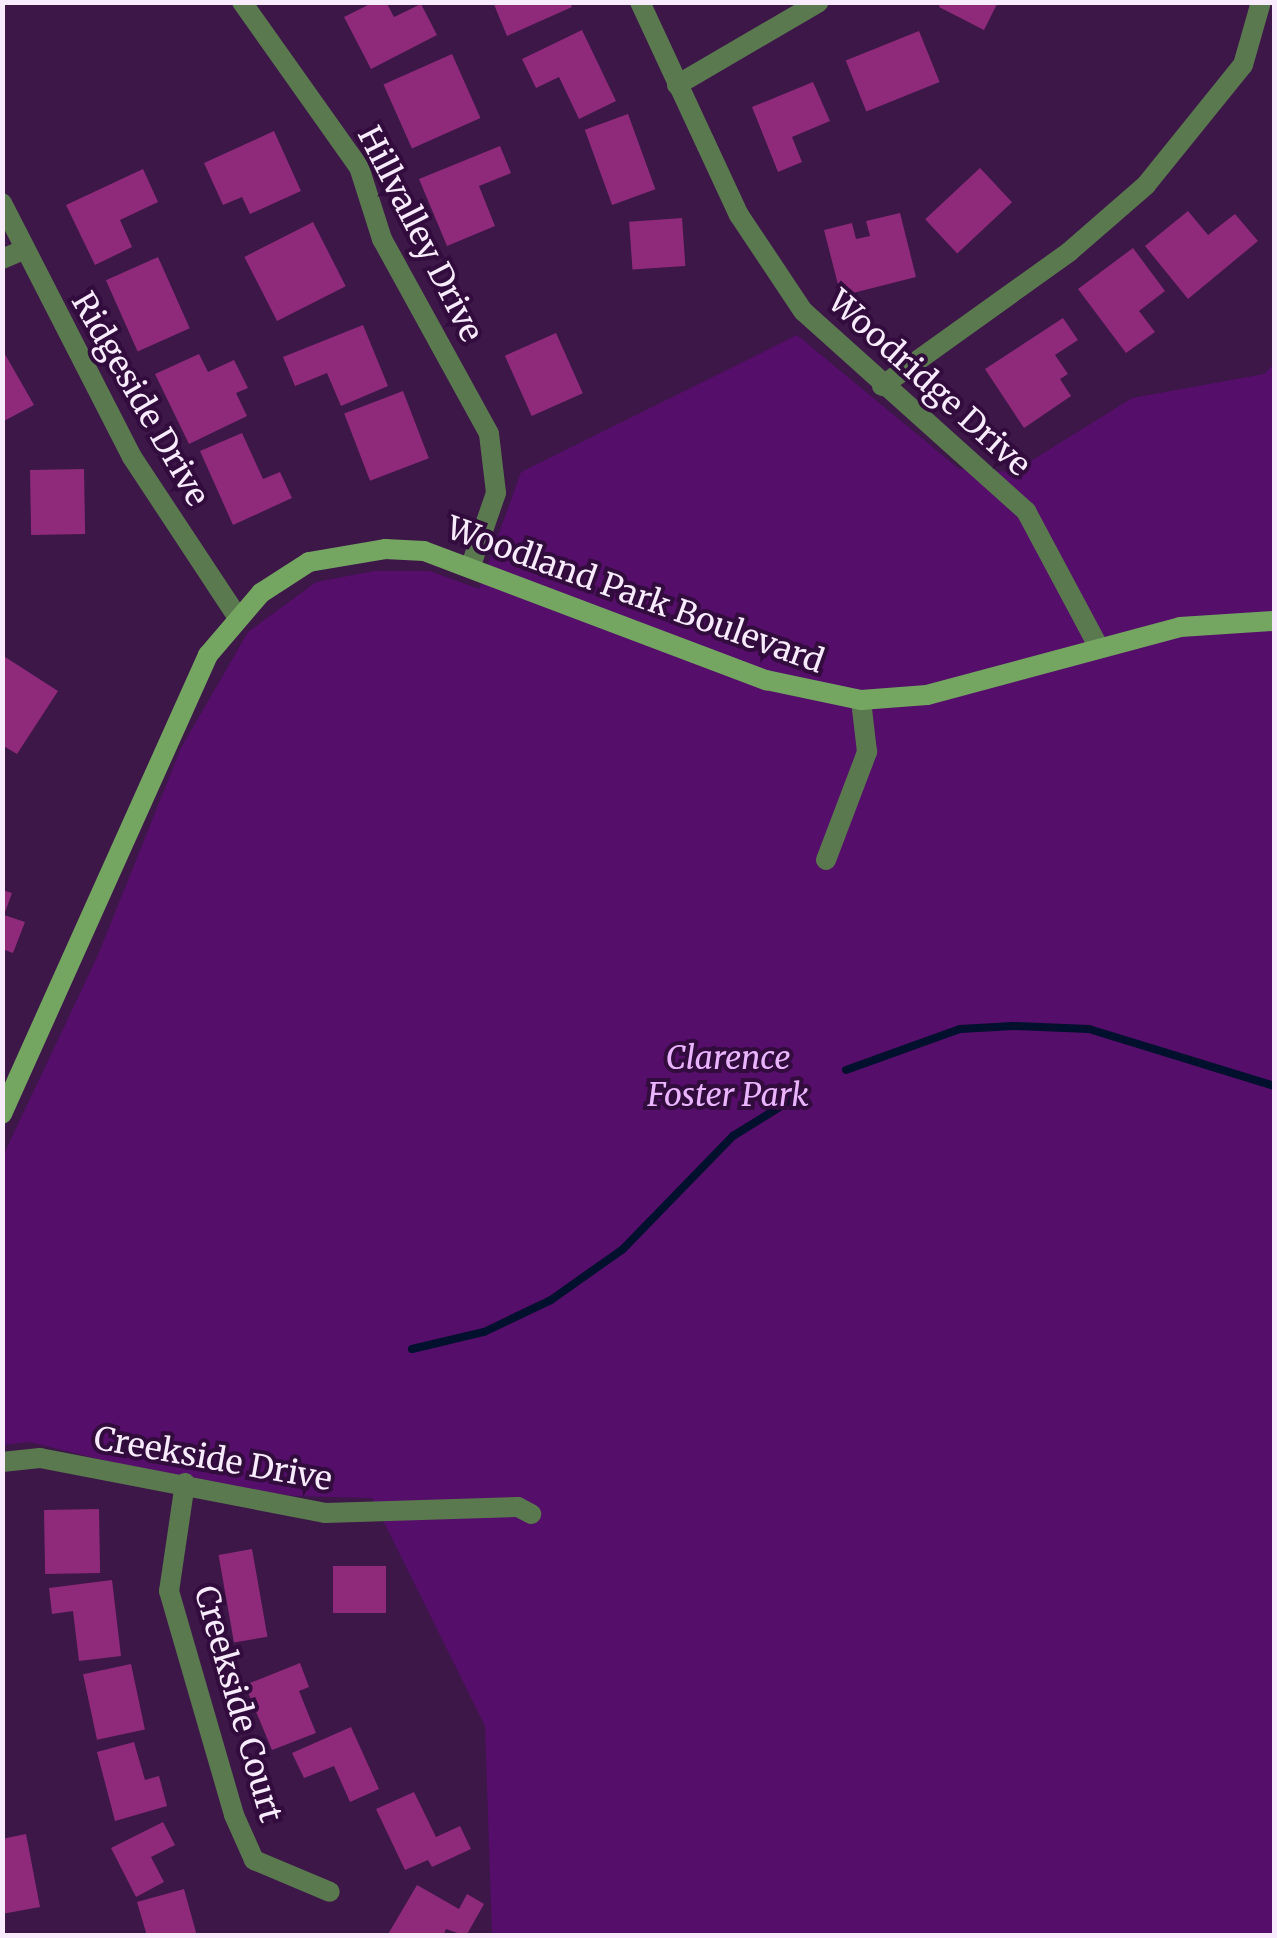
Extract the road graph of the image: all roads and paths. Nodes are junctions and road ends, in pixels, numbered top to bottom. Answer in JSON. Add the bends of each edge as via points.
{"nodes":[{"id":1,"x":242,"y":2,"type":"edge"},
{"id":2,"x":640,"y":2,"type":"edge"},
{"id":3,"x":819,"y":2,"type":"edge"},
{"id":4,"x":1261,"y":2,"type":"edge"},
{"id":5,"x":677,"y":85,"type":"junction"},
{"id":6,"x":2,"y":203,"type":"edge"},
{"id":7,"x":24,"y":250,"type":"junction"},
{"id":8,"x":2,"y":259,"type":"edge"},
{"id":9,"x":882,"y":386,"type":"junction"},
{"id":10,"x":470,"y":568,"type":"junction"},
{"id":11,"x":238,"y":618,"type":"junction"},
{"id":12,"x":1274,"y":621,"type":"edge"},
{"id":13,"x":1098,"y":646,"type":"junction"},
{"id":14,"x":861,"y":700,"type":"junction"},
{"id":15,"x":826,"y":860,"type":"dead end"},
{"id":16,"x":2,"y":1114,"type":"edge"},
{"id":17,"x":2,"y":1462,"type":"edge"},
{"id":18,"x":185,"y":1482,"type":"junction"},
{"id":19,"x":532,"y":1514,"type":"dead end"},
{"id":20,"x":330,"y":1892,"type":"dead end"}],
"edges":[{"from":1,"to":10,"type":"street","name":"Hillvalley Drive","via":[[359,167],[382,239],[489,434],[496,493]]},
{"from":2,"to":5,"type":"street","name":"Woodridge Drive"},
{"from":3,"to":5,"type":"street"},
{"from":4,"to":9,"type":"street","via":[[1243,64],[1146,186],[1069,252]]},
{"from":5,"to":9,"type":"street","name":"Woodridge Drive","via":[[739,215],[804,312]]},
{"from":6,"to":7,"type":"street","name":"Ridgeside Drive"},
{"from":7,"to":8,"type":"street"},
{"from":7,"to":11,"type":"street","name":"Ridgeside Drive","via":[[132,457]]},
{"from":9,"to":13,"type":"street","name":"Woodridge Drive","via":[[1026,511]]},
{"from":10,"to":11,"type":"street","name":"Woodland Park Boulevard","via":[[424,551],[332,556],[261,594]]},
{"from":10,"to":14,"type":"street","name":"Woodland Park Boulevard","via":[[766,680]]},
{"from":11,"to":16,"type":"street","name":"Woodland Park Boulevard","via":[[192,688]]},
{"from":12,"to":13,"type":"street","name":"Woodland Park Boulevard","via":[[1180,626]]},
{"from":13,"to":14,"type":"street","name":"Woodland Park Boulevard","via":[[927,694]]},
{"from":14,"to":15,"type":"street","via":[[866,752]]},
{"from":17,"to":18,"type":"street","name":"Creekside Drive","via":[[40,1458]]},
{"from":18,"to":19,"type":"street","name":"Creekside Drive","via":[[326,1514],[518,1507]]},
{"from":18,"to":20,"type":"street","name":"Creekside Court","via":[[169,1591],[234,1815],[254,1860]]}]}
